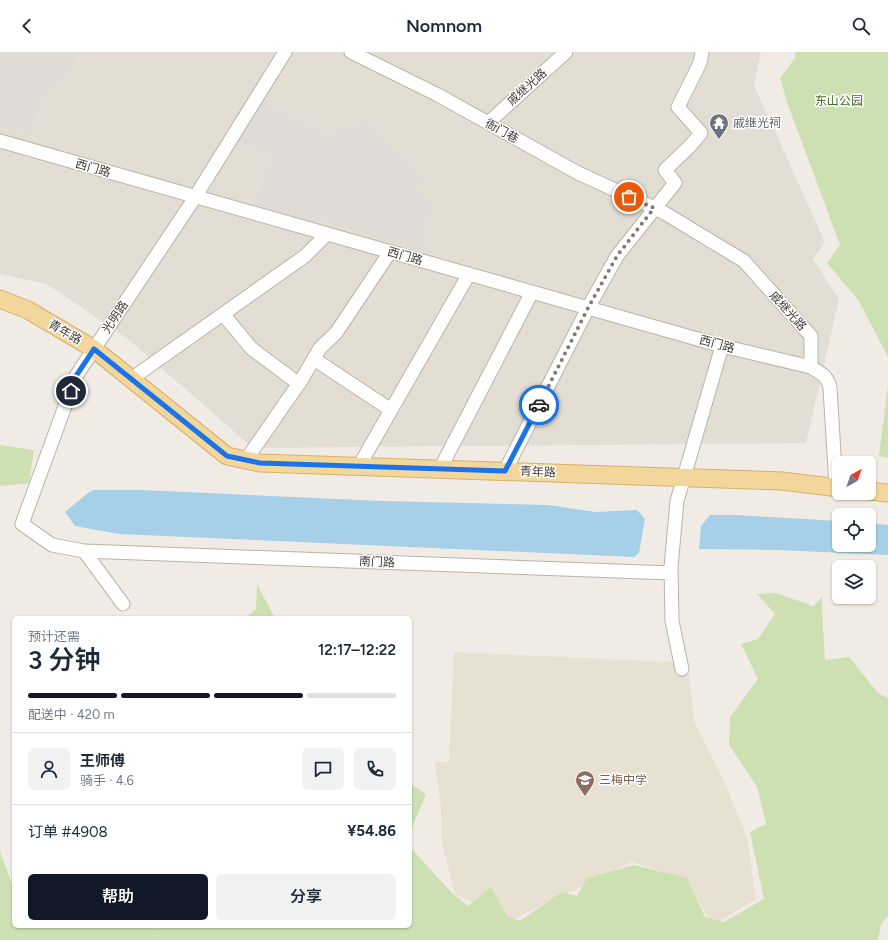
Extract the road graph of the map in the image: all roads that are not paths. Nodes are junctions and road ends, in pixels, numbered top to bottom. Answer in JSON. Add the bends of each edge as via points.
{"nodes":[{"id":1,"x":284,"y":52,"type":"edge"},
{"id":2,"x":351,"y":52,"type":"edge"},
{"id":3,"x":566,"y":52,"type":"edge"},
{"id":4,"x":702,"y":52,"type":"edge"},
{"id":5,"x":488,"y":122,"type":"junction"},
{"id":6,"x":0,"y":141,"type":"edge"},
{"id":7,"x":195,"y":197,"type":"junction"},
{"id":8,"x":654,"y":208,"type":"junction"},
{"id":9,"x":327,"y":234,"type":"junction"},
{"id":10,"x":390,"y":252,"type":"junction"},
{"id":11,"x":469,"y":274,"type":"junction"},
{"id":12,"x":532,"y":292,"type":"junction"},
{"id":13,"x":0,"y":299,"type":"edge"},
{"id":14,"x":588,"y":308,"type":"junction"},
{"id":15,"x":223,"y":314,"type":"junction"},
{"id":16,"x":722,"y":346,"type":"junction"},
{"id":17,"x":94,"y":349,"type":"junction"},
{"id":18,"x":314,"y":359,"type":"junction"},
{"id":19,"x":811,"y":367,"type":"junction"},
{"id":20,"x":131,"y":379,"type":"junction"},
{"id":21,"x":299,"y":384,"type":"junction"},
{"id":22,"x":391,"y":410,"type":"junction"},
{"id":23,"x":836,"y":456,"type":"edge"},
{"id":24,"x":246,"y":460,"type":"junction"},
{"id":25,"x":359,"y":466,"type":"junction"},
{"id":26,"x":440,"y":469,"type":"junction"},
{"id":27,"x":505,"y":471,"type":"junction"},
{"id":28,"x":684,"y":478,"type":"junction"},
{"id":29,"x":832,"y":486,"type":"edge"},
{"id":30,"x":876,"y":492,"type":"edge"},
{"id":31,"x":888,"y":493,"type":"edge"},
{"id":32,"x":84,"y":551,"type":"junction"},
{"id":33,"x":671,"y":570,"type":"junction"},
{"id":34,"x":122,"y":604,"type":"dead end"},
{"id":35,"x":682,"y":669,"type":"dead end"}],
"edges":[{"from":1,"to":7,"type":"street","name":"光明路"},
{"from":2,"to":5,"type":"street","name":"衙门巷"},
{"from":3,"to":5,"type":"street","name":"戚继光路"},
{"from":4,"to":8,"type":"street","via":[[700,63],[678,107],[701,133],[665,170],[675,183]]},
{"from":5,"to":8,"type":"street","name":"衙门巷","via":[[578,173]]},
{"from":6,"to":7,"type":"street","name":"西门路"},
{"from":7,"to":9,"type":"street","name":"西门路"},
{"from":7,"to":17,"type":"street","name":"光明路"},
{"from":8,"to":14,"type":"street","via":[[617,256]]},
{"from":8,"to":19,"type":"street","name":"戚继光路","via":[[744,261],[811,336]]},
{"from":9,"to":10,"type":"street","name":"西门路"},
{"from":9,"to":15,"type":"street","via":[[305,256]]},
{"from":10,"to":11,"type":"street","name":"西门路"},
{"from":10,"to":18,"type":"street","via":[[336,333],[320,348]]},
{"from":11,"to":12,"type":"street","name":"西门路"},
{"from":11,"to":22,"type":"street"},
{"from":12,"to":14,"type":"street","name":"西门路"},
{"from":12,"to":26,"type":"street"},
{"from":13,"to":17,"type":"main road","name":"青年路","via":[[28,310]]},
{"from":14,"to":16,"type":"street","name":"西门路"},
{"from":14,"to":27,"type":"street"},
{"from":15,"to":20,"type":"street"},
{"from":15,"to":21,"type":"street","via":[[252,349]]},
{"from":16,"to":19,"type":"street","name":"西门路"},
{"from":16,"to":28,"type":"street"},
{"from":17,"to":20,"type":"main road","name":"青年路"},
{"from":17,"to":32,"type":"street","name":"光明路","via":[[76,376],[22,524],[52,545]]},
{"from":18,"to":21,"type":"street"},
{"from":18,"to":22,"type":"street"},
{"from":19,"to":23,"type":"street","via":[[826,376],[830,382]]},
{"from":20,"to":24,"type":"main road","name":"青年路","via":[[227,456]]},
{"from":21,"to":24,"type":"street"},
{"from":22,"to":25,"type":"street"},
{"from":24,"to":25,"type":"main road","name":"青年路","via":[[260,463]]},
{"from":25,"to":26,"type":"main road","name":"青年路"},
{"from":26,"to":27,"type":"main road","name":"青年路"},
{"from":27,"to":28,"type":"main road","name":"青年路"},
{"from":28,"to":29,"type":"main road","name":"青年路","via":[[782,481]]},
{"from":28,"to":33,"type":"street","via":[[677,501]]},
{"from":30,"to":31,"type":"main road"},
{"from":32,"to":33,"type":"street","name":"南门路"},
{"from":32,"to":34,"type":"street"},
{"from":33,"to":35,"type":"street","via":[[672,621]]}]}
